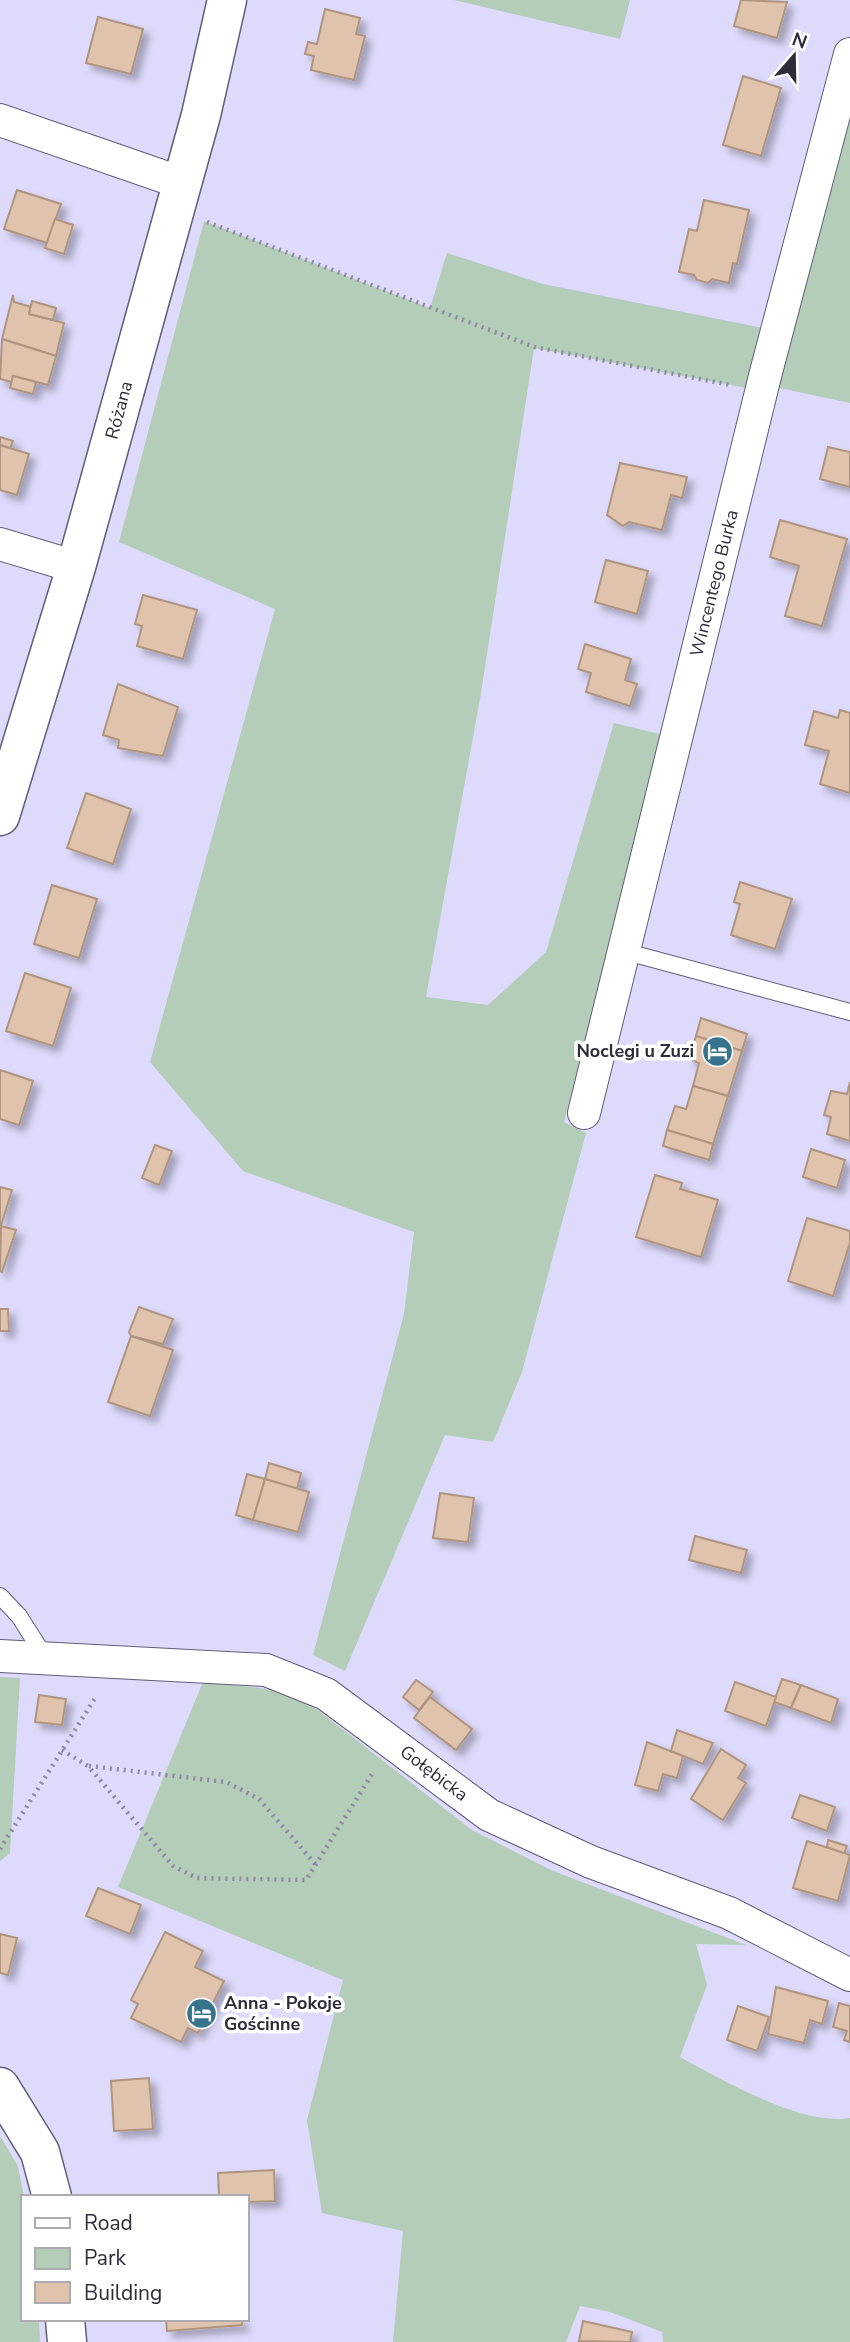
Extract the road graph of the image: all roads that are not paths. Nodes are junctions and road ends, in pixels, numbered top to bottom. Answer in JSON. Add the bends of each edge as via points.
{"nodes":[{"id":1,"x":227,"y":0,"type":"edge"},
{"id":2,"x":850,"y":54,"type":"edge"},
{"id":3,"x":0,"y":120,"type":"edge"},
{"id":4,"x":182,"y":183,"type":"junction"},
{"id":5,"x":0,"y":544,"type":"edge"},
{"id":6,"x":76,"y":567,"type":"junction"},
{"id":7,"x":0,"y":816,"type":"edge"},
{"id":8,"x":623,"y":951,"type":"junction"},
{"id":9,"x":850,"y":1012,"type":"edge"},
{"id":10,"x":584,"y":1114,"type":"dead end"},
{"id":11,"x":0,"y":1596,"type":"edge"},
{"id":12,"x":0,"y":1656,"type":"edge"},
{"id":13,"x":45,"y":1657,"type":"junction"},
{"id":14,"x":850,"y":1975,"type":"edge"},
{"id":15,"x":0,"y":2087,"type":"edge"},
{"id":16,"x":51,"y":2195,"type":"edge"},
{"id":17,"x":65,"y":2321,"type":"edge"},
{"id":18,"x":67,"y":2342,"type":"edge"}],
"edges":[{"from":1,"to":4,"type":"street","name":"Różana"},
{"from":2,"to":8,"type":"street","name":"Wincentego Burka","via":[[760,393]]},
{"from":3,"to":4,"type":"street"},
{"from":4,"to":6,"type":"street","name":"Różana"},
{"from":5,"to":6,"type":"street"},
{"from":6,"to":7,"type":"street","name":"Różana"},
{"from":8,"to":9,"type":"lane"},
{"from":8,"to":10,"type":"street","name":"Wincentego Burka"},
{"from":11,"to":13,"type":"lane"},
{"from":12,"to":13,"type":"street","name":"Gołębicka"},
{"from":13,"to":14,"type":"street","name":"Gołębicka","via":[[265,1670],[326,1694],[489,1815],[591,1862],[729,1913]]},
{"from":15,"to":16,"type":"street","via":[[40,2152]]},
{"from":17,"to":18,"type":"street"}]}
